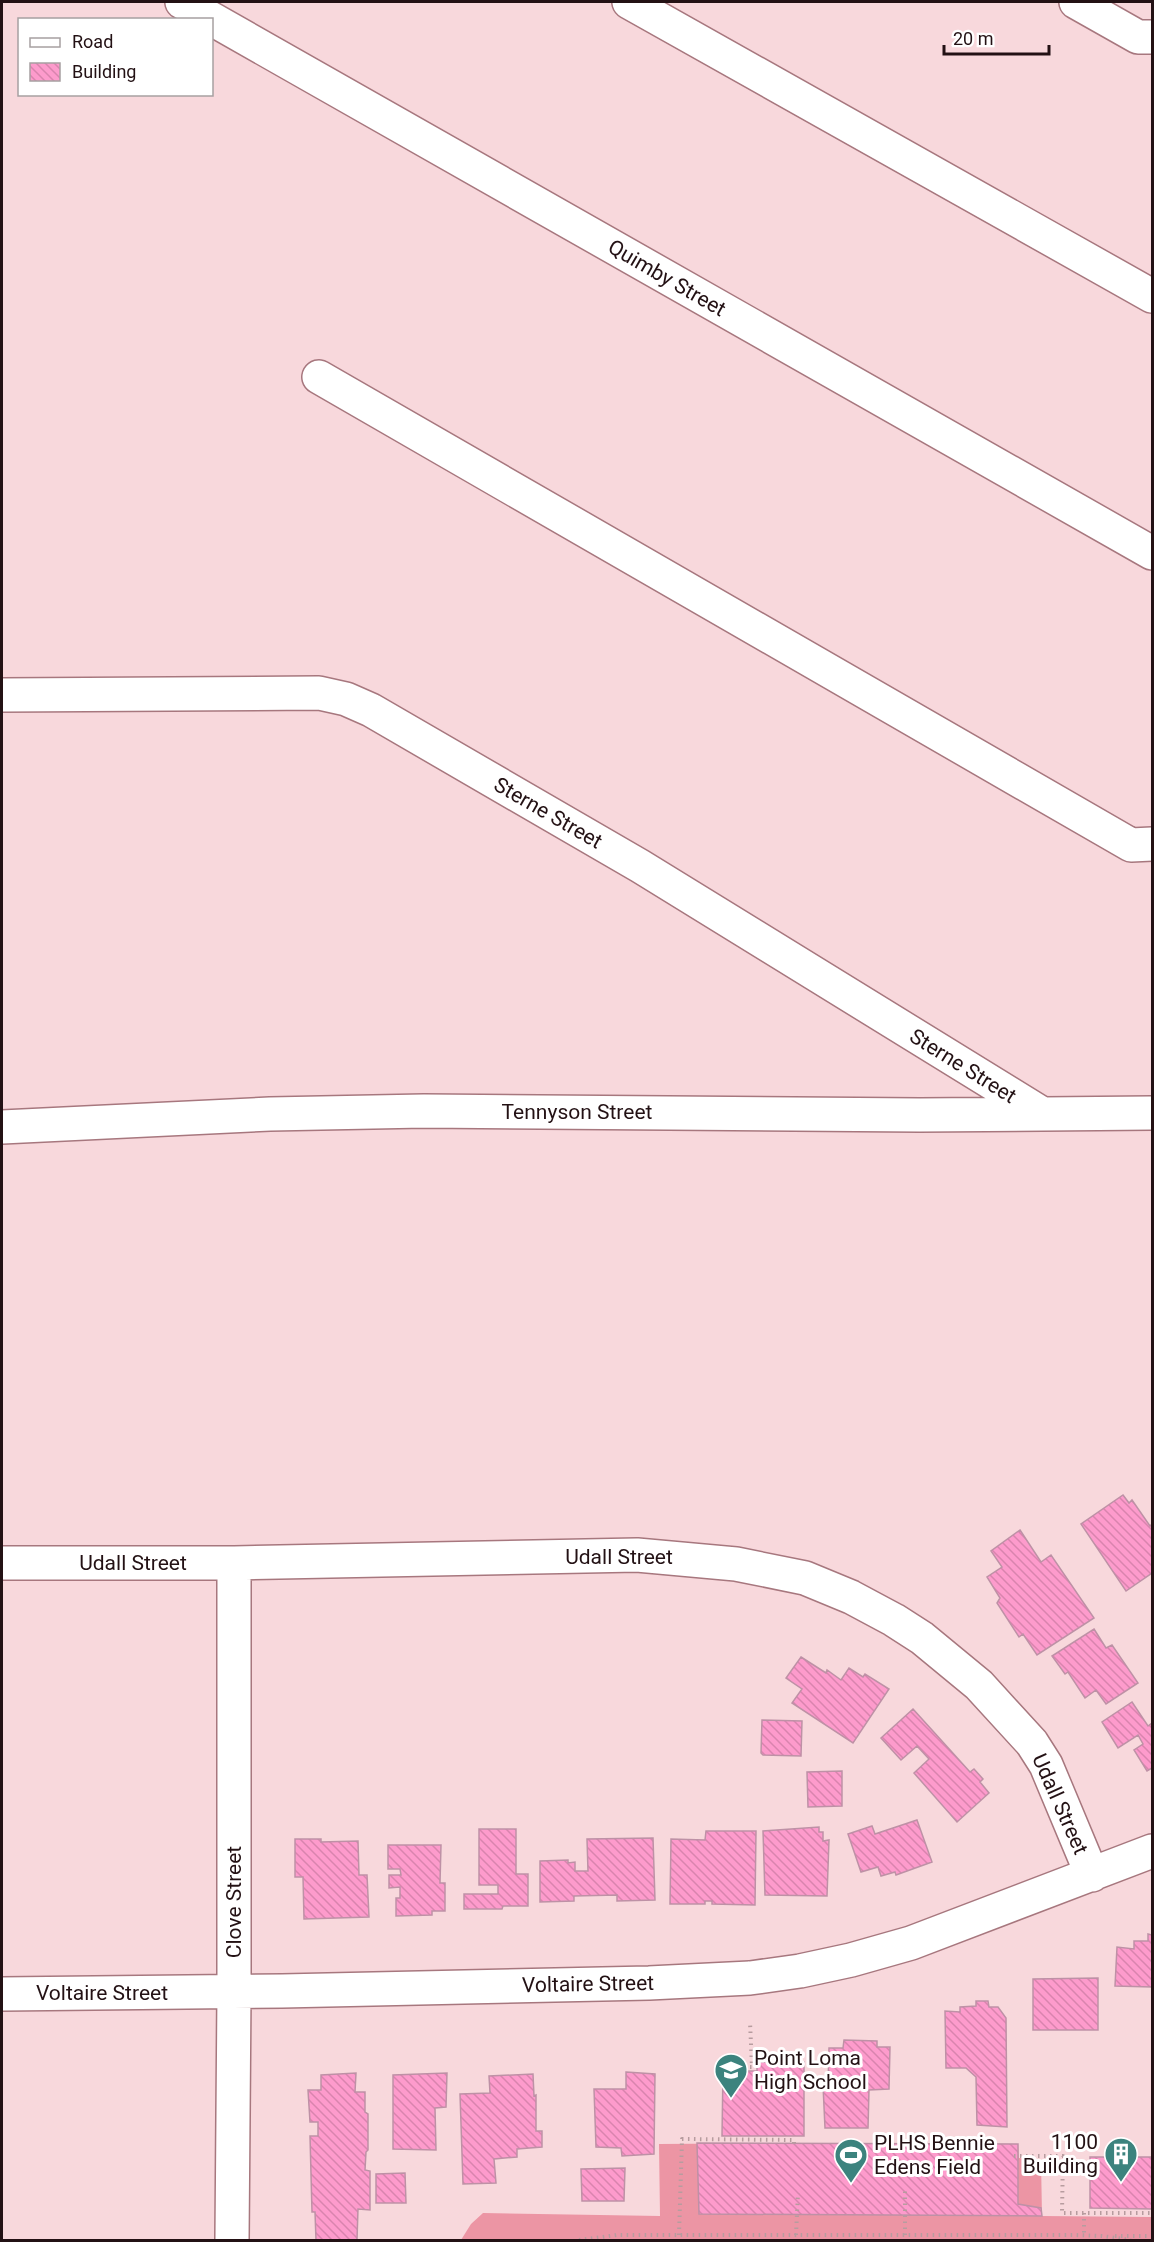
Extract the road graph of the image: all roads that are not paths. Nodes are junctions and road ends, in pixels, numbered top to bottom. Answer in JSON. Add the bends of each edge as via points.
{"nodes":[{"id":1,"x":182,"y":2,"type":"edge"},
{"id":2,"x":629,"y":2,"type":"edge"},
{"id":3,"x":1076,"y":2,"type":"edge"},
{"id":4,"x":210,"y":18,"type":"edge"},
{"id":5,"x":213,"y":20,"type":"edge"},
{"id":6,"x":1152,"y":37,"type":"edge"},
{"id":7,"x":1152,"y":296,"type":"edge"},
{"id":8,"x":319,"y":377,"type":"dead end"},
{"id":9,"x":1152,"y":553,"type":"edge"},
{"id":10,"x":2,"y":695,"type":"edge"},
{"id":11,"x":1152,"y":844,"type":"edge"},
{"id":12,"x":1041,"y":1113,"type":"junction"},
{"id":13,"x":1152,"y":1113,"type":"edge"},
{"id":14,"x":2,"y":1127,"type":"edge"},
{"id":15,"x":2,"y":1563,"type":"edge"},
{"id":16,"x":234,"y":1563,"type":"junction"},
{"id":17,"x":1152,"y":1851,"type":"edge"},
{"id":18,"x":1092,"y":1875,"type":"junction"},
{"id":19,"x":234,"y":1992,"type":"junction"},
{"id":20,"x":2,"y":1994,"type":"edge"},
{"id":21,"x":232,"y":2241,"type":"edge"}],
"edges":[{"from":1,"to":4,"type":"street","name":"Quimby Street"},
{"from":2,"to":7,"type":"street"},
{"from":3,"to":6,"type":"street","via":[[1138,37]]},
{"from":5,"to":9,"type":"street","name":"Quimby Street"},
{"from":8,"to":11,"type":"street","via":[[1131,845]]},
{"from":10,"to":12,"type":"street","name":"Sterne Street","via":[[319,693],[346,699],[640,866]]},
{"from":12,"to":13,"type":"street","name":"Tennyson Street"},
{"from":12,"to":14,"type":"street","name":"Tennyson Street","via":[[412,1111]]},
{"from":15,"to":16,"type":"street","name":"Udall Street"},
{"from":16,"to":18,"type":"street","name":"Udall Street","via":[[637,1555],[736,1564],[805,1578],[851,1597],[922,1638],[999,1706],[1046,1765]]},
{"from":16,"to":19,"type":"street","name":"Clove Street"},
{"from":17,"to":18,"type":"street","name":"Voltaire Street"},
{"from":18,"to":19,"type":"street","name":"Voltaire Street","via":[[911,1943],[852,1960],[760,1977]]},
{"from":19,"to":20,"type":"street","name":"Voltaire Street"},
{"from":19,"to":21,"type":"street","name":"Clove Street"}]}
